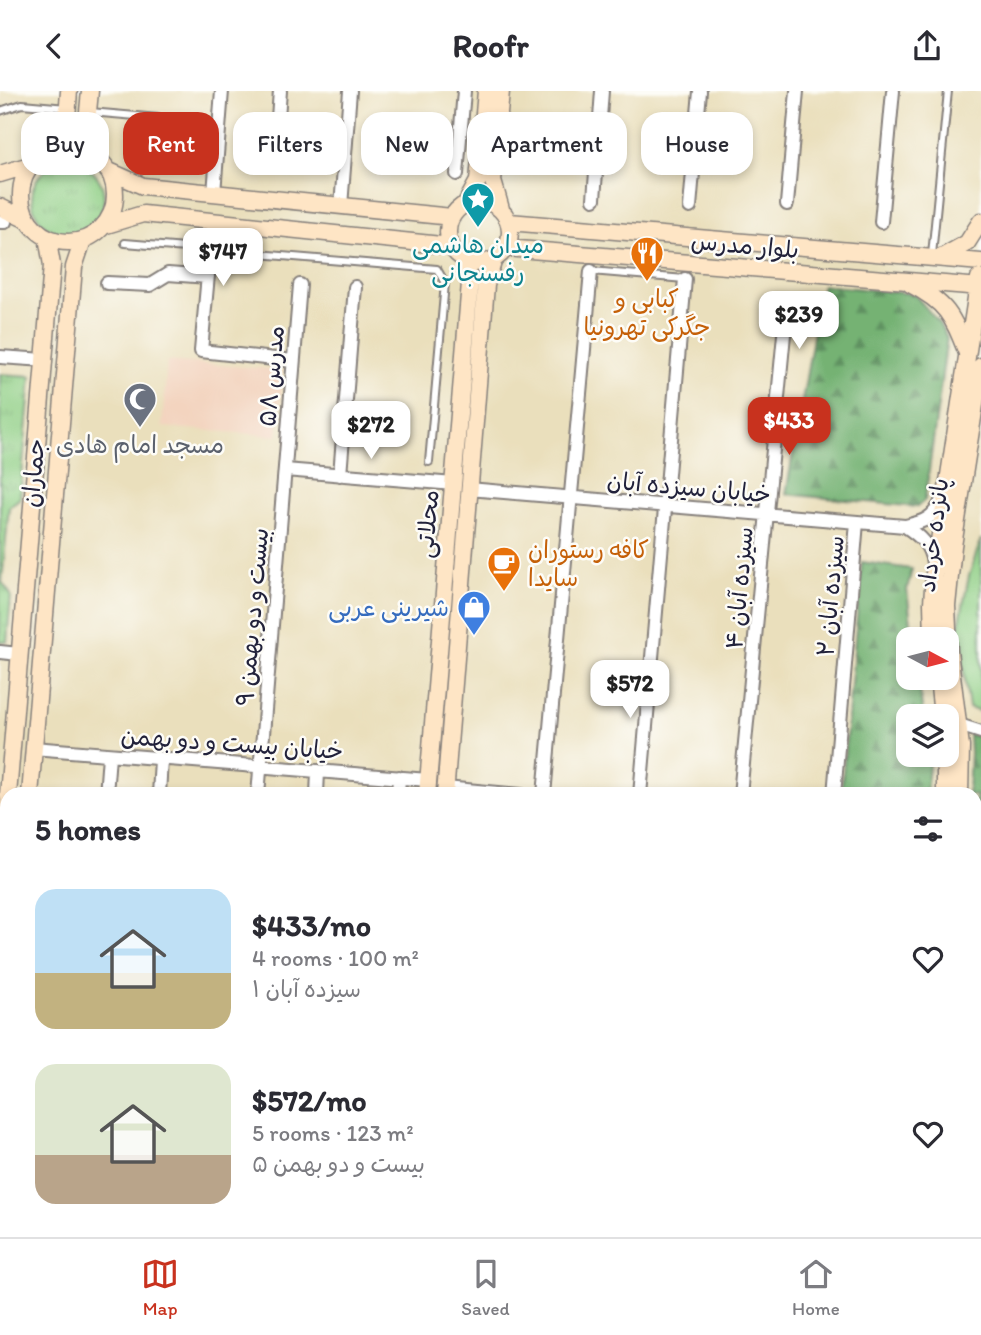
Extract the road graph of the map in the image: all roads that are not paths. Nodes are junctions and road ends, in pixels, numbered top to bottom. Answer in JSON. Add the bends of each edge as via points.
{"nodes":[{"id":1,"x":69,"y":91,"type":"edge"},
{"id":2,"x":90,"y":91,"type":"edge"},
{"id":3,"x":222,"y":91,"type":"edge"},
{"id":4,"x":280,"y":91,"type":"edge"},
{"id":5,"x":350,"y":91,"type":"edge"},
{"id":6,"x":464,"y":91,"type":"edge"},
{"id":7,"x":486,"y":91,"type":"edge"},
{"id":8,"x":501,"y":91,"type":"edge"},
{"id":9,"x":602,"y":91,"type":"edge"},
{"id":10,"x":700,"y":91,"type":"edge"},
{"id":11,"x":797,"y":91,"type":"edge"},
{"id":12,"x":948,"y":91,"type":"edge"},
{"id":13,"x":893,"y":92,"type":"edge"},
{"id":14,"x":68,"y":108,"type":"junction"},
{"id":15,"x":0,"y":111,"type":"edge"},
{"id":16,"x":68,"y":112,"type":"edge"},
{"id":17,"x":88,"y":112,"type":"edge"},
{"id":18,"x":278,"y":112,"type":"edge"},
{"id":19,"x":219,"y":139,"type":"edge"},
{"id":20,"x":21,"y":168,"type":"edge"},
{"id":21,"x":109,"y":171,"type":"edge"},
{"id":22,"x":0,"y":174,"type":"edge"},
{"id":23,"x":457,"y":174,"type":"dead end"},
{"id":24,"x":27,"y":175,"type":"edge"},
{"id":25,"x":109,"y":175,"type":"edge"},
{"id":26,"x":216,"y":175,"type":"edge"},
{"id":27,"x":214,"y":193,"type":"junction"},
{"id":28,"x":594,"y":199,"type":"dead end"},
{"id":29,"x":466,"y":203,"type":"junction"},
{"id":30,"x":788,"y":204,"type":"dead end"},
{"id":31,"x":341,"y":206,"type":"junction"},
{"id":32,"x":690,"y":207,"type":"dead end"},
{"id":33,"x":505,"y":216,"type":"junction"},
{"id":34,"x":2,"y":217,"type":"edge"},
{"id":35,"x":452,"y":217,"type":"junction"},
{"id":36,"x":29,"y":221,"type":"junction"},
{"id":37,"x":213,"y":221,"type":"junction"},
{"id":38,"x":981,"y":221,"type":"edge"},
{"id":39,"x":881,"y":222,"type":"dead end"},
{"id":40,"x":103,"y":226,"type":"junction"},
{"id":41,"x":47,"y":237,"type":"junction"},
{"id":42,"x":83,"y":240,"type":"junction"},
{"id":43,"x":125,"y":243,"type":"dead end"},
{"id":44,"x":452,"y":246,"type":"junction"},
{"id":45,"x":210,"y":249,"type":"junction"},
{"id":46,"x":500,"y":254,"type":"junction"},
{"id":47,"x":936,"y":258,"type":"junction"},
{"id":48,"x":464,"y":259,"type":"junction"},
{"id":49,"x":981,"y":264,"type":"edge"},
{"id":50,"x":591,"y":271,"type":"joint"},
{"id":51,"x":208,"y":277,"type":"junction"},
{"id":52,"x":685,"y":279,"type":"joint"},
{"id":53,"x":905,"y":281,"type":"junction"},
{"id":54,"x":107,"y":282,"type":"dead end"},
{"id":55,"x":300,"y":285,"type":"dead end"},
{"id":56,"x":979,"y":287,"type":"edge"},
{"id":57,"x":355,"y":288,"type":"dead end"},
{"id":58,"x":787,"y":303,"type":"dead end"},
{"id":59,"x":967,"y":353,"type":"junction"},
{"id":60,"x":0,"y":357,"type":"edge"},
{"id":61,"x":45,"y":360,"type":"junction"},
{"id":62,"x":293,"y":361,"type":"junction"},
{"id":63,"x":981,"y":366,"type":"edge"},
{"id":64,"x":961,"y":444,"type":"junction"},
{"id":65,"x":429,"y":462,"type":"dead end"},
{"id":66,"x":285,"y":470,"type":"junction"},
{"id":67,"x":340,"y":475,"type":"junction"},
{"id":68,"x":461,"y":487,"type":"junction"},
{"id":69,"x":946,"y":490,"type":"junction"},
{"id":70,"x":570,"y":498,"type":"junction"},
{"id":71,"x":665,"y":506,"type":"junction"},
{"id":72,"x":767,"y":514,"type":"junction"},
{"id":73,"x":857,"y":522,"type":"junction"},
{"id":74,"x":905,"y":526,"type":"junction"},
{"id":75,"x":934,"y":574,"type":"junction"},
{"id":76,"x":933,"y":627,"type":"edge"},
{"id":77,"x":0,"y":652,"type":"edge"},
{"id":78,"x":19,"y":654,"type":"junction"},
{"id":79,"x":955,"y":704,"type":"edge"},
{"id":80,"x":959,"y":725,"type":"edge"},
{"id":81,"x":959,"y":732,"type":"edge"},
{"id":82,"x":981,"y":732,"type":"edge"},
{"id":83,"x":6,"y":746,"type":"edge"},
{"id":84,"x":33,"y":748,"type":"junction"},
{"id":85,"x":109,"y":754,"type":"junction"},
{"id":86,"x":162,"y":759,"type":"junction"},
{"id":87,"x":261,"y":766,"type":"junction"},
{"id":88,"x":945,"y":767,"type":"edge"},
{"id":89,"x":318,"y":771,"type":"junction"},
{"id":90,"x":400,"y":777,"type":"junction"},
{"id":91,"x":8,"y":787,"type":"edge"},
{"id":92,"x":31,"y":787,"type":"edge"},
{"id":93,"x":107,"y":787,"type":"edge"},
{"id":94,"x":160,"y":787,"type":"edge"},
{"id":95,"x":259,"y":787,"type":"edge"},
{"id":96,"x":317,"y":787,"type":"edge"},
{"id":97,"x":399,"y":787,"type":"edge"},
{"id":98,"x":428,"y":787,"type":"edge"},
{"id":99,"x":445,"y":787,"type":"edge"},
{"id":100,"x":545,"y":787,"type":"edge"},
{"id":101,"x":641,"y":787,"type":"edge"},
{"id":102,"x":741,"y":787,"type":"edge"},
{"id":103,"x":835,"y":787,"type":"edge"},
{"id":104,"x":945,"y":787,"type":"edge"},
{"id":105,"x":960,"y":787,"type":"edge"}],
"edges":[{"from":1,"to":14,"type":"main road"},
{"from":2,"to":17,"type":"main road"},
{"from":3,"to":19,"type":"street"},
{"from":4,"to":18,"type":"street"},
{"from":5,"to":31,"type":"street"},
{"from":6,"to":23,"type":"street"},
{"from":7,"to":29,"type":"main road","via":[[478,181]]},
{"from":8,"to":33,"type":"main road","via":[[493,181]]},
{"from":9,"to":28,"type":"street"},
{"from":10,"to":32,"type":"street"},
{"from":11,"to":30,"type":"street"},
{"from":12,"to":47,"type":"lane"},
{"from":13,"to":39,"type":"street"},
{"from":14,"to":15,"type":"lane","via":[[22,104]]},
{"from":14,"to":16,"type":"main road"},
{"from":20,"to":22,"type":"main road"},
{"from":21,"to":27,"type":"main road","via":[[143,186]]},
{"from":24,"to":36,"type":"main road","via":[[22,185],[23,210]]},
{"from":25,"to":40,"type":"main road","via":[[115,192]]},
{"from":26,"to":27,"type":"street"},
{"from":27,"to":31,"type":"main road"},
{"from":29,"to":33,"type":"main road","via":[[486,201]]},
{"from":29,"to":35,"type":"main road"},
{"from":31,"to":35,"type":"main road"},
{"from":33,"to":46,"type":"main road","via":[[511,231]]},
{"from":33,"to":47,"type":"main road","name":"بلوار مدرس"},
{"from":34,"to":36,"type":"main road"},
{"from":35,"to":44,"type":"main road"},
{"from":36,"to":41,"type":"main road"},
{"from":37,"to":40,"type":"main road","via":[[143,214]]},
{"from":37,"to":44,"type":"main road"},
{"from":37,"to":45,"type":"street"},
{"from":38,"to":47,"type":"main road","via":[[967,243]]},
{"from":40,"to":42,"type":"main road"},
{"from":41,"to":42,"type":"main road"},
{"from":41,"to":61,"type":"main road","name":"جماران","via":[[52,265]]},
{"from":42,"to":84,"type":"main road","name":"جماران","via":[[74,267]]},
{"from":43,"to":45,"type":"lane"},
{"from":44,"to":48,"type":"main road"},
{"from":45,"to":51,"type":"street"},
{"from":45,"to":65,"type":"lane","via":[[437,269],[445,283]]},
{"from":46,"to":48,"type":"main road","via":[[479,263]]},
{"from":46,"to":53,"type":"main road","name":"بلوار مدرس"},
{"from":46,"to":68,"type":"main road","name":"محلاتی","via":[[486,285]]},
{"from":47,"to":49,"type":"main road","name":"بلوار مدرس"},
{"from":48,"to":68,"type":"main road","name":"محلاتی","via":[[470,283]]},
{"from":49,"to":56,"type":"main road","name":"پانزده خرداد"},
{"from":50,"to":52,"type":"lane"},
{"from":50,"to":70,"type":"street"},
{"from":51,"to":54,"type":"street","via":[[168,274],[150,285]]},
{"from":51,"to":62,"type":"street","via":[[201,351]]},
{"from":52,"to":71,"type":"street"},
{"from":53,"to":56,"type":"main road","name":"بلوار مدرس"},
{"from":53,"to":59,"type":"main road","via":[[945,307]]},
{"from":55,"to":62,"type":"street","name":"مدرس ۵۸"},
{"from":56,"to":59,"type":"main road","name":"پانزده خرداد"},
{"from":57,"to":67,"type":"street"},
{"from":58,"to":72,"type":"street","name":"سیزده آبان ۴"},
{"from":59,"to":64,"type":"main road","name":"پانزده خرداد"},
{"from":60,"to":61,"type":"street"},
{"from":61,"to":78,"type":"main road","name":"جماران"},
{"from":62,"to":66,"type":"street","name":"مدرس ۵۸"},
{"from":63,"to":64,"type":"main road","name":"پانزده خرداد"},
{"from":64,"to":69,"type":"main road","name":"پانزده خرداد"},
{"from":64,"to":79,"type":"main road","name":"پانزده خرداد","via":[[947,605]]},
{"from":66,"to":67,"type":"street","name":"خیابان سیزده آبان"},
{"from":66,"to":87,"type":"street","name":"بیست و دو بهمن ۹"},
{"from":67,"to":68,"type":"street","name":"خیابان سیزده آبان"},
{"from":68,"to":70,"type":"street","name":"خیابان سیزده آبان"},
{"from":68,"to":98,"type":"main road","name":"محلاتی"},
{"from":68,"to":99,"type":"main road","name":"محلاتی"},
{"from":69,"to":74,"type":"street","name":"خیابان سیزده آبان","via":[[936,513]]},
{"from":69,"to":75,"type":"main road","name":"پانزده خرداد"},
{"from":70,"to":71,"type":"street","name":"خیابان سیزده آبان"},
{"from":70,"to":100,"type":"street"},
{"from":71,"to":72,"type":"street","name":"خیابان سیزده آبان"},
{"from":71,"to":101,"type":"street"},
{"from":72,"to":73,"type":"street","name":"خیابان سیزده آبان"},
{"from":72,"to":102,"type":"street","name":"سیزده آبان ۴"},
{"from":73,"to":74,"type":"street","name":"خیابان سیزده آبان"},
{"from":73,"to":103,"type":"street","name":"سیزده آبان ۲"},
{"from":74,"to":75,"type":"street","via":[[932,551]]},
{"from":75,"to":76,"type":"main road","name":"پانزده خرداد"},
{"from":77,"to":78,"type":"street"},
{"from":78,"to":83,"type":"main road","name":"جماران"},
{"from":80,"to":82,"type":"street"},
{"from":81,"to":105,"type":"main road","name":"پانزده خرداد"},
{"from":83,"to":84,"type":"main road"},
{"from":83,"to":91,"type":"main road","name":"جماران"},
{"from":84,"to":85,"type":"street","name":"خیابان بیست و دو بهمن"},
{"from":84,"to":92,"type":"main road","name":"جماران"},
{"from":85,"to":86,"type":"street","name":"خیابان بیست و دو بهمن"},
{"from":85,"to":93,"type":"street"},
{"from":86,"to":87,"type":"street","name":"خیابان بیست و دو بهمن"},
{"from":86,"to":94,"type":"street"},
{"from":87,"to":89,"type":"street","name":"خیابان بیست و دو بهمن"},
{"from":87,"to":95,"type":"street","name":"بیست و دو بهمن ۹"},
{"from":88,"to":104,"type":"main road"},
{"from":89,"to":90,"type":"street","name":"خیابان بیست و دو بهمن"},
{"from":89,"to":96,"type":"street"},
{"from":90,"to":97,"type":"street"},
{"from":90,"to":98,"type":"street","name":"خیابان بیست و دو بهمن"}]}
